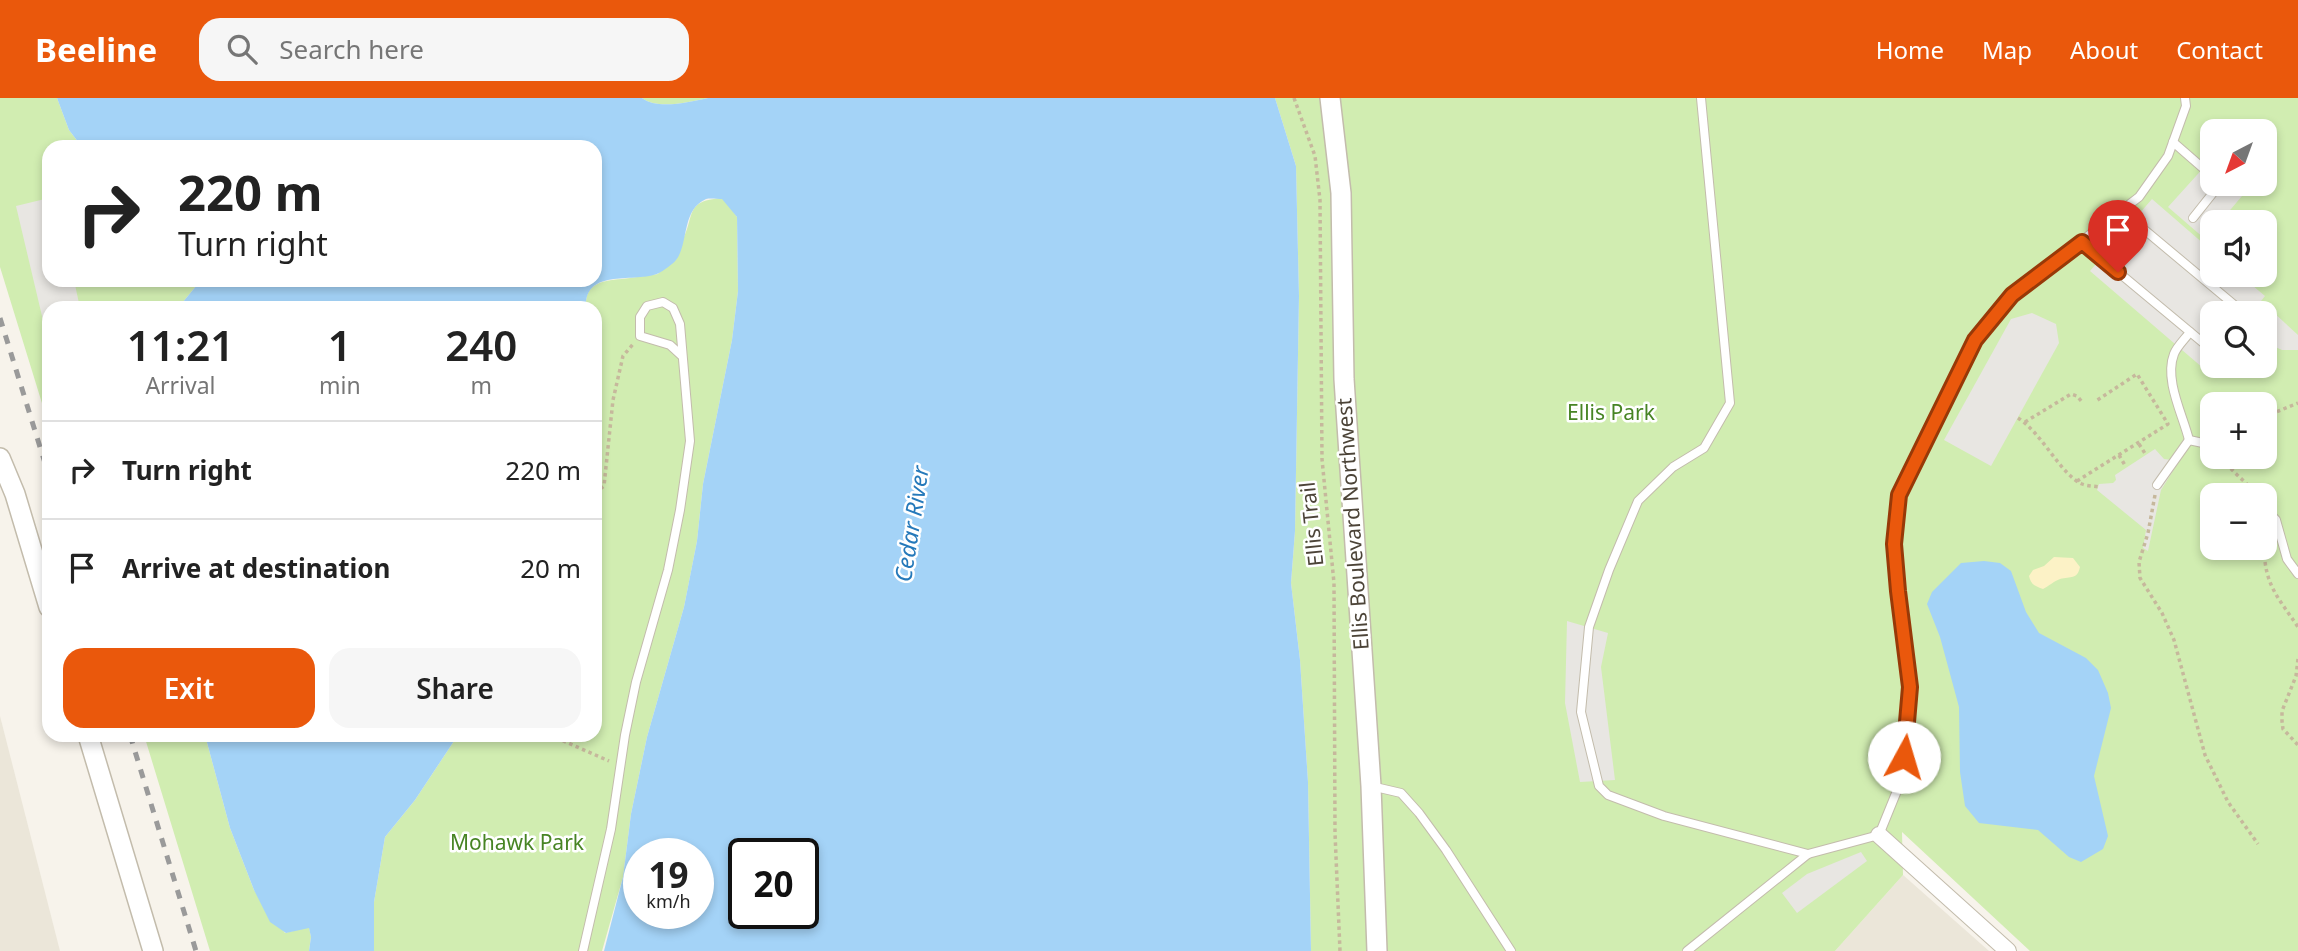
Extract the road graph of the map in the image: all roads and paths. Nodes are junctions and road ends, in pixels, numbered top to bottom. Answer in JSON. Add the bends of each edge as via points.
{"nodes":[{"id":1,"x":1294,"y":98,"type":"edge"},
{"id":2,"x":1330,"y":98,"type":"edge"},
{"id":3,"x":1700,"y":98,"type":"edge"},
{"id":4,"x":2185,"y":98,"type":"edge"},
{"id":5,"x":2174,"y":142,"type":"junction"},
{"id":6,"x":2200,"y":165,"type":"edge"},
{"id":7,"x":2212,"y":196,"type":"edge"},
{"id":8,"x":2122,"y":211,"type":"junction"},
{"id":9,"x":2193,"y":218,"type":"dead end"},
{"id":10,"x":2082,"y":242,"type":"junction"},
{"id":11,"x":2230,"y":301,"type":"edge"},
{"id":12,"x":2190,"y":332,"type":"junction"},
{"id":13,"x":640,"y":336,"type":"junction"},
{"id":14,"x":2200,"y":340,"type":"edge"},
{"id":15,"x":682,"y":356,"type":"junction"},
{"id":16,"x":2095,"y":401,"type":"dead end"},
{"id":17,"x":2083,"y":403,"type":"dead end"},
{"id":18,"x":2298,"y":403,"type":"edge"},
{"id":19,"x":2277,"y":412,"type":"edge"},
{"id":20,"x":2018,"y":418,"type":"dead end"},
{"id":21,"x":2025,"y":422,"type":"junction"},
{"id":22,"x":2189,"y":440,"type":"junction"},
{"id":23,"x":2200,"y":442,"type":"edge"},
{"id":24,"x":2138,"y":444,"type":"junction"},
{"id":25,"x":2119,"y":454,"type":"junction"},
{"id":26,"x":2146,"y":455,"type":"dead end"},
{"id":27,"x":0,"y":458,"type":"edge"},
{"id":28,"x":2126,"y":467,"type":"dead end"},
{"id":29,"x":2231,"y":469,"type":"edge"},
{"id":30,"x":2077,"y":481,"type":"junction"},
{"id":31,"x":2247,"y":483,"type":"edge"},
{"id":32,"x":2157,"y":485,"type":"joint"},
{"id":33,"x":2099,"y":487,"type":"dead end"},
{"id":34,"x":602,"y":488,"type":"edge"},
{"id":35,"x":2277,"y":524,"type":"edge"},
{"id":36,"x":2265,"y":560,"type":"edge"},
{"id":37,"x":2298,"y":575,"type":"edge"},
{"id":38,"x":42,"y":584,"type":"edge"},
{"id":39,"x":2298,"y":627,"type":"edge"},
{"id":40,"x":2298,"y":659,"type":"edge"},
{"id":41,"x":90,"y":742,"type":"edge"},
{"id":42,"x":566,"y":742,"type":"edge"},
{"id":43,"x":2298,"y":745,"type":"edge"},
{"id":44,"x":620,"y":766,"type":"junction"},
{"id":45,"x":1371,"y":786,"type":"junction"},
{"id":46,"x":1879,"y":835,"type":"junction"},
{"id":47,"x":2258,"y":844,"type":"dead end"},
{"id":48,"x":1808,"y":854,"type":"junction"},
{"id":49,"x":153,"y":951,"type":"edge"},
{"id":50,"x":583,"y":951,"type":"edge"},
{"id":51,"x":1340,"y":951,"type":"edge"},
{"id":52,"x":1377,"y":951,"type":"edge"},
{"id":53,"x":1511,"y":951,"type":"edge"},
{"id":54,"x":1687,"y":951,"type":"edge"},
{"id":55,"x":2008,"y":951,"type":"edge"}],
"edges":[{"from":1,"to":51,"type":"path","name":"Ellis Trail","via":[[1315,156],[1320,200],[1322,447],[1334,583]]},
{"from":2,"to":45,"type":"street","name":"Ellis Boulevard Northwest","via":[[1341,193],[1344,379]]},
{"from":3,"to":48,"type":"lane","via":[[1730,403],[1704,448],[1673,467],[1638,502],[1589,626],[1581,712],[1599,786],[1608,795],[1664,816]]},
{"from":4,"to":5,"type":"lane"},
{"from":5,"to":6,"type":"lane"},
{"from":5,"to":8,"type":"lane","via":[[2139,198]]},
{"from":7,"to":9,"type":"lane"},
{"from":8,"to":10,"type":"lane"},
{"from":8,"to":11,"type":"lane"},
{"from":10,"to":12,"type":"lane"},
{"from":10,"to":46,"type":"lane","via":[[2012,295],[1975,340],[1899,495],[1894,544],[1910,687],[1902,781]]},
{"from":12,"to":14,"type":"lane"},
{"from":12,"to":22,"type":"lane","via":[[2172,363]]},
{"from":13,"to":15,"type":"lane","via":[[670,345]]},
{"from":13,"to":15,"type":"lane","via":[[640,317],[647,306],[663,302],[673,308],[680,324]]},
{"from":13,"to":34,"type":"path","via":[[623,356]]},
{"from":15,"to":44,"type":"lane","via":[[690,441],[680,510],[636,682]]},
{"from":16,"to":24,"type":"path","via":[[2137,374],[2168,424]]},
{"from":17,"to":21,"type":"path","via":[[2071,394]]},
{"from":18,"to":19,"type":"path"},
{"from":20,"to":21,"type":"path"},
{"from":21,"to":30,"type":"path"},
{"from":22,"to":23,"type":"lane"},
{"from":22,"to":32,"type":"lane"},
{"from":24,"to":25,"type":"path"},
{"from":24,"to":26,"type":"path"},
{"from":25,"to":28,"type":"path"},
{"from":25,"to":30,"type":"path"},
{"from":27,"to":38,"type":"street"},
{"from":29,"to":31,"type":"path"},
{"from":30,"to":33,"type":"path"},
{"from":32,"to":47,"type":"path","via":[[2139,562],[2140,578],[2174,640],[2205,755],[2228,802]]},
{"from":35,"to":37,"type":"lane","via":[[2287,559]]},
{"from":36,"to":39,"type":"path","via":[[2275,596]]},
{"from":40,"to":43,"type":"path","via":[[2282,710],[2283,729]]},
{"from":41,"to":49,"type":"street"},
{"from":42,"to":44,"type":"path"},
{"from":44,"to":50,"type":"lane","via":[[611,829]]},
{"from":45,"to":52,"type":"street","name":"Ellis Boulevard Northwest"},
{"from":45,"to":53,"type":"lane","via":[[1401,793],[1419,813]]},
{"from":46,"to":48,"type":"lane"},
{"from":46,"to":55,"type":"street"},
{"from":48,"to":54,"type":"lane"}]}
